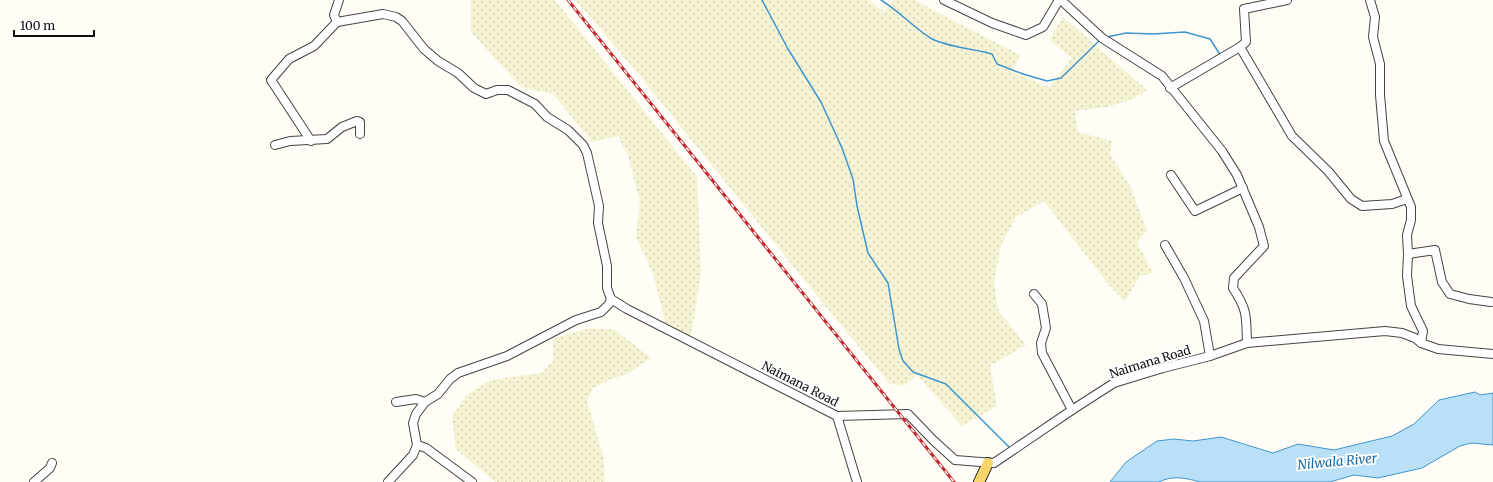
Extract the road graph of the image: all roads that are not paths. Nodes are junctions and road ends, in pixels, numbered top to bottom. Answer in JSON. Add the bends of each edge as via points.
{"nodes":[{"id":1,"x":339,"y":0,"type":"edge"},
{"id":2,"x":944,"y":0,"type":"edge"},
{"id":3,"x":1060,"y":0,"type":"edge"},
{"id":4,"x":1287,"y":0,"type":"edge"},
{"id":5,"x":1370,"y":0,"type":"edge"},
{"id":6,"x":337,"y":22,"type":"junction"},
{"id":7,"x":1240,"y":47,"type":"junction"},
{"id":8,"x":1170,"y":88,"type":"junction"},
{"id":9,"x":360,"y":134,"type":"dead end"},
{"id":10,"x":311,"y":141,"type":"junction"},
{"id":11,"x":275,"y":145,"type":"dead end"},
{"id":12,"x":1171,"y":175,"type":"dead end"},
{"id":13,"x":1243,"y":188,"type":"junction"},
{"id":14,"x":1407,"y":199,"type":"junction"},
{"id":15,"x":1165,"y":245,"type":"dead end"},
{"id":16,"x":1408,"y":254,"type":"junction"},
{"id":17,"x":1034,"y":294,"type":"dead end"},
{"id":18,"x":611,"y":299,"type":"junction"},
{"id":19,"x":1491,"y":302,"type":"dead end"},
{"id":20,"x":1247,"y":343,"type":"junction"},
{"id":21,"x":1421,"y":343,"type":"junction"},
{"id":22,"x":1493,"y":354,"type":"edge"},
{"id":23,"x":1210,"y":356,"type":"junction"},
{"id":24,"x":396,"y":402,"type":"dead end"},
{"id":25,"x":425,"y":402,"type":"junction"},
{"id":26,"x":1072,"y":410,"type":"junction"},
{"id":27,"x":836,"y":416,"type":"junction"},
{"id":28,"x":417,"y":446,"type":"junction"},
{"id":29,"x":988,"y":463,"type":"junction"},
{"id":30,"x":52,"y":464,"type":"dead end"},
{"id":31,"x":34,"y":482,"type":"edge"},
{"id":32,"x":388,"y":482,"type":"edge"},
{"id":33,"x":472,"y":482,"type":"edge"},
{"id":34,"x":857,"y":482,"type":"edge"},
{"id":35,"x":979,"y":482,"type":"edge"}],
"edges":[{"from":1,"to":6,"type":"street","via":[[334,15]]},
{"from":2,"to":3,"type":"street","via":[[992,24],[1026,35],[1043,27]]},
{"from":3,"to":8,"type":"street","via":[[1102,38],[1162,76]]},
{"from":4,"to":7,"type":"street","via":[[1244,9],[1246,42]]},
{"from":5,"to":14,"type":"street","via":[[1375,17],[1373,37],[1380,64],[1384,141]]},
{"from":6,"to":10,"type":"street","via":[[314,46],[289,59],[272,80]]},
{"from":6,"to":18,"type":"street","via":[[383,14],[396,17],[424,50],[458,73],[474,88],[486,94],[508,90],[535,104],[547,117],[568,130],[583,145],[599,206],[598,223],[607,266],[607,288]]},
{"from":7,"to":8,"type":"street"},
{"from":7,"to":14,"type":"street","via":[[1292,136],[1328,171],[1351,199],[1362,206],[1392,204]]},
{"from":8,"to":13,"type":"street","via":[[1190,109],[1222,151]]},
{"from":9,"to":10,"type":"street","via":[[360,122],[357,121],[342,127],[327,139]]},
{"from":10,"to":11,"type":"street","via":[[290,141]]},
{"from":12,"to":13,"type":"street","via":[[1195,211]]},
{"from":13,"to":20,"type":"street","via":[[1264,246],[1234,278],[1233,283],[1246,313]]},
{"from":14,"to":16,"type":"street","via":[[1411,207],[1407,235]]},
{"from":15,"to":23,"type":"street","via":[[1204,321]]},
{"from":16,"to":19,"type":"street","via":[[1435,250],[1442,282],[1450,294]]},
{"from":16,"to":21,"type":"street","via":[[1407,276],[1411,306],[1423,331]]},
{"from":17,"to":26,"type":"street","via":[[1042,304],[1046,328],[1041,343],[1042,353]]},
{"from":18,"to":25,"type":"street","via":[[601,312],[576,320],[508,356],[458,373],[438,394]]},
{"from":18,"to":27,"type":"street","name":"Naimana Road"},
{"from":20,"to":21,"type":"street","name":"Naimana Road","via":[[1385,331],[1402,333]]},
{"from":20,"to":23,"type":"street","name":"Naimana Road"},
{"from":21,"to":22,"type":"street","name":"Naimana Road","via":[[1438,349]]},
{"from":23,"to":26,"type":"street","name":"Naimana Road","via":[[1114,383]]},
{"from":24,"to":25,"type":"street","via":[[416,399]]},
{"from":25,"to":28,"type":"street","via":[[413,423]]},
{"from":26,"to":29,"type":"street","name":"Naimana Road","via":[[994,463]]},
{"from":27,"to":29,"type":"street","name":"Naimana Road","via":[[908,414],[955,460]]},
{"from":27,"to":34,"type":"street"},
{"from":28,"to":32,"type":"street","via":[[413,455]]},
{"from":28,"to":33,"type":"street","via":[[426,448]]},
{"from":29,"to":35,"type":"main road"},
{"from":30,"to":31,"type":"street"}]}
